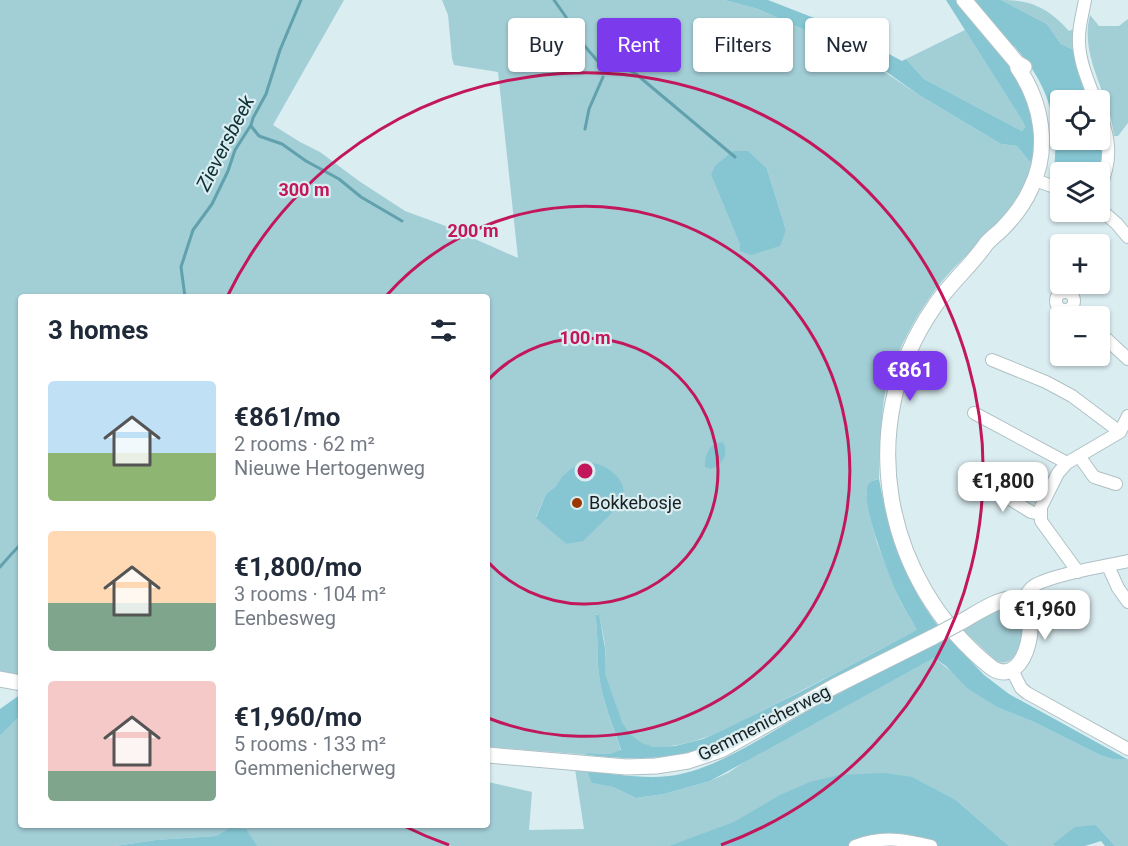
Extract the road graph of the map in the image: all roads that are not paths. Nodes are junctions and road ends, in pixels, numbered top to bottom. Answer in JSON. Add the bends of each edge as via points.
{"nodes":[{"id":1,"x":964,"y":0,"type":"edge"},
{"id":2,"x":1085,"y":0,"type":"edge"},
{"id":3,"x":1091,"y":90,"type":"edge"},
{"id":4,"x":1039,"y":182,"type":"junction"},
{"id":5,"x":1050,"y":186,"type":"edge"},
{"id":6,"x":1110,"y":218,"type":"edge"},
{"id":7,"x":1128,"y":237,"type":"edge"},
{"id":8,"x":1110,"y":342,"type":"edge"},
{"id":9,"x":1128,"y":359,"type":"edge"},
{"id":10,"x":992,"y":360,"type":"dead end"},
{"id":11,"x":974,"y":413,"type":"dead end"},
{"id":12,"x":1128,"y":416,"type":"edge"},
{"id":13,"x":1119,"y":432,"type":"junction"},
{"id":14,"x":1079,"y":456,"type":"junction"},
{"id":15,"x":1066,"y":463,"type":"junction"},
{"id":16,"x":975,"y":484,"type":"dead end"},
{"id":17,"x":1116,"y":484,"type":"dead end"},
{"id":18,"x":1040,"y":514,"type":"junction"},
{"id":19,"x":1128,"y":561,"type":"edge"},
{"id":20,"x":1108,"y":566,"type":"junction"},
{"id":21,"x":1078,"y":572,"type":"junction"},
{"id":22,"x":1020,"y":602,"type":"junction"},
{"id":23,"x":1128,"y":602,"type":"edge"},
{"id":24,"x":1011,"y":670,"type":"junction"},
{"id":25,"x":0,"y":679,"type":"edge"},
{"id":26,"x":18,"y":682,"type":"edge"},
{"id":27,"x":1128,"y":750,"type":"edge"},
{"id":28,"x":490,"y":755,"type":"edge"},
{"id":29,"x":855,"y":846,"type":"edge"},
{"id":30,"x":931,"y":846,"type":"edge"}],
"edges":[{"from":1,"to":4,"type":"main road","via":[[1017,63],[1036,102],[1040,119]]},
{"from":2,"to":3,"type":"street","via":[[1079,46]]},
{"from":4,"to":5,"type":"street"},
{"from":4,"to":24,"type":"main road","via":[[1038,196],[1023,219],[989,250],[984,250],[944,293],[924,322],[899,378],[888,443],[888,484],[900,540],[914,572],[929,599],[981,660],[999,672]]},
{"from":6,"to":7,"type":"street"},
{"from":8,"to":9,"type":"street"},
{"from":10,"to":13,"type":"street","via":[[1072,396]]},
{"from":11,"to":15,"type":"street"},
{"from":12,"to":13,"type":"street"},
{"from":13,"to":14,"type":"street"},
{"from":14,"to":15,"type":"street"},
{"from":14,"to":17,"type":"street","via":[[1094,477]]},
{"from":15,"to":18,"type":"street","via":[[1046,493]]},
{"from":16,"to":18,"type":"street"},
{"from":18,"to":21,"type":"street"},
{"from":19,"to":20,"type":"street"},
{"from":20,"to":21,"type":"street"},
{"from":20,"to":23,"type":"street"},
{"from":21,"to":22,"type":"street","via":[[1034,586]]},
{"from":22,"to":24,"type":"main road","via":[[1029,615],[1029,637],[1022,659]]},
{"from":22,"to":28,"type":"main road","name":"Gemmenicherweg","bridge":true,"via":[[1005,600],[835,686],[741,739],[693,760],[665,766],[626,767]]},
{"from":24,"to":27,"type":"street","via":[[1027,693]]},
{"from":25,"to":26,"type":"main road"},
{"from":29,"to":30,"type":"street","via":[[890,839]]}]}
